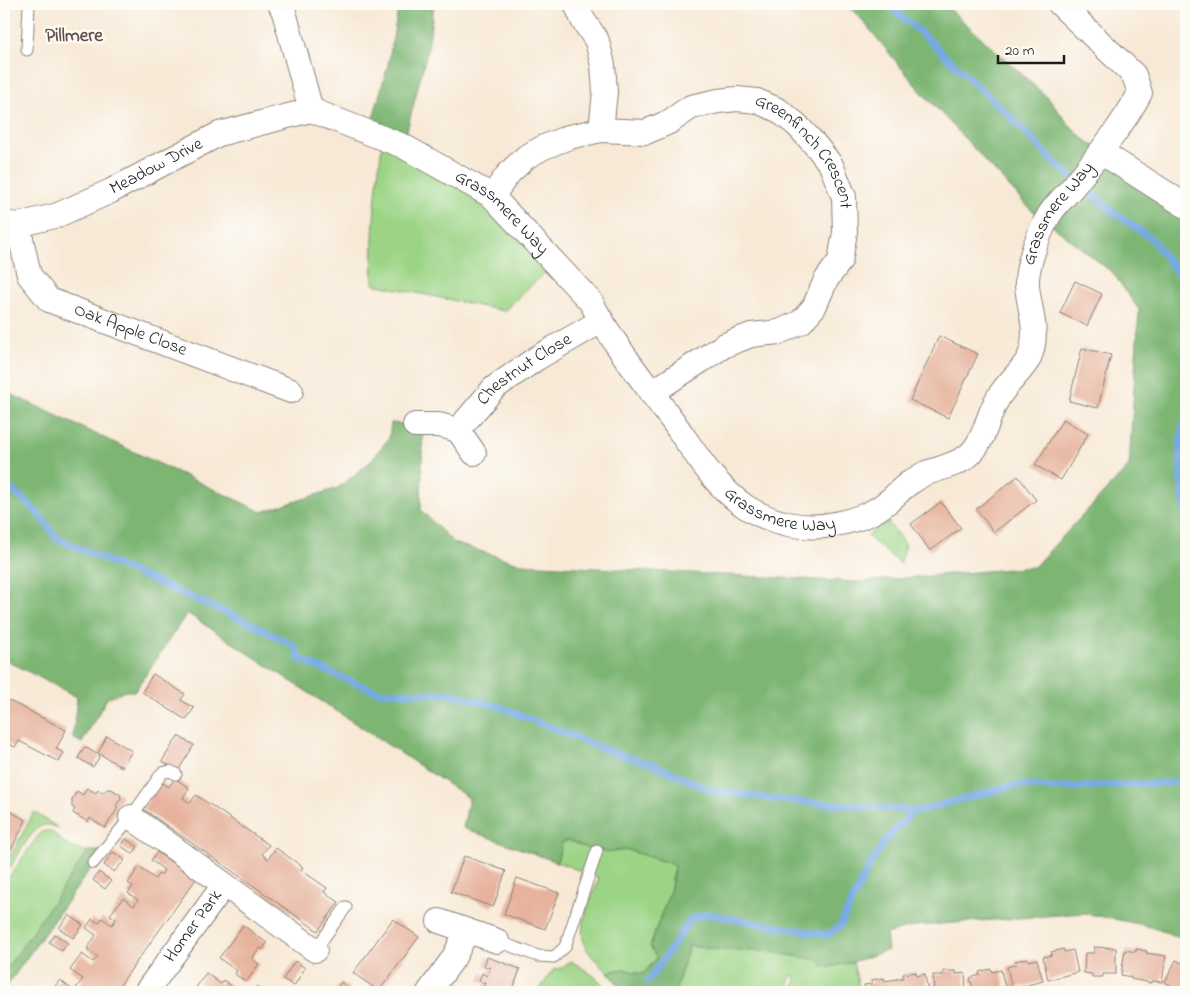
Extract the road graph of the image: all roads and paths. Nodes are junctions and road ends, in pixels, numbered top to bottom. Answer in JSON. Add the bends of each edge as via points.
{"nodes":[{"id":1,"x":29,"y":4,"type":"edge"},
{"id":2,"x":280,"y":4,"type":"edge"},
{"id":3,"x":576,"y":4,"type":"edge"},
{"id":4,"x":1060,"y":4,"type":"edge"},
{"id":5,"x":27,"y":50,"type":"dead end"},
{"id":6,"x":312,"y":110,"type":"junction"},
{"id":7,"x":601,"y":130,"type":"junction"},
{"id":8,"x":1094,"y":161,"type":"junction"},
{"id":9,"x":492,"y":196,"type":"junction"},
{"id":10,"x":1186,"y":206,"type":"edge"},
{"id":11,"x":11,"y":224,"type":"edge"},
{"id":12,"x":601,"y":320,"type":"junction"},
{"id":13,"x":291,"y":391,"type":"dead end"},
{"id":14,"x":652,"y":393,"type":"junction"},
{"id":15,"x":415,"y":425,"type":"dead end"},
{"id":16,"x":458,"y":430,"type":"junction"},
{"id":17,"x":474,"y":453,"type":"dead end"},
{"id":18,"x":176,"y":774,"type":"dead end"},
{"id":19,"x":131,"y":818,"type":"junction"},
{"id":20,"x":597,"y":851,"type":"dead end"},
{"id":21,"x":93,"y":863,"type":"dead end"},
{"id":22,"x":224,"y":885,"type":"junction"},
{"id":23,"x":346,"y":907,"type":"dead end"},
{"id":24,"x":439,"y":921,"type":"dead end"},
{"id":25,"x":467,"y":931,"type":"junction"},
{"id":26,"x":496,"y":941,"type":"joint"},
{"id":27,"x":315,"y":950,"type":"joint"},
{"id":28,"x":146,"y":992,"type":"edge"},
{"id":29,"x":429,"y":992,"type":"edge"}],
"edges":[{"from":1,"to":5,"type":"lane"},
{"from":2,"to":6,"type":"street"},
{"from":3,"to":7,"type":"street","via":[[597,41],[604,65]]},
{"from":4,"to":8,"type":"street","name":"Grassmere Way","via":[[1134,75],[1140,93]]},
{"from":6,"to":9,"type":"street","name":"Grassmere Way","via":[[403,146]]},
{"from":6,"to":11,"type":"street","name":"Meadow Drive","via":[[219,134],[58,215]]},
{"from":7,"to":9,"type":"street","name":"Greenfinch Crescent","via":[[560,140],[526,157]]},
{"from":7,"to":14,"type":"street","name":"Greenfinch Crescent","via":[[646,132],[691,107],[737,99],[757,101],[778,110],[817,147],[831,164],[844,198],[845,232],[840,261],[826,280],[814,307],[801,322],[780,332],[751,335],[725,345]]},
{"from":8,"to":10,"type":"street"},
{"from":8,"to":14,"type":"street","name":"Grassmere Way","via":[[1047,217],[1032,256],[1027,284],[1034,323],[1028,360],[998,398],[980,442],[968,456],[925,474],[865,515],[835,524],[813,526],[769,519],[747,508],[722,489]]},
{"from":9,"to":12,"type":"street","name":"Grassmere Way","via":[[591,302]]},
{"from":11,"to":13,"type":"street","name":"Oak Apple Close","via":[[28,275],[49,300]]},
{"from":12,"to":14,"type":"street","name":"Grassmere Way"},
{"from":12,"to":16,"type":"street","name":"Chestnut Close","via":[[536,358],[494,388]]},
{"from":15,"to":16,"type":"street","via":[[440,425]]},
{"from":16,"to":17,"type":"street"},
{"from":18,"to":19,"type":"lane","via":[[166,770],[162,773]]},
{"from":19,"to":21,"type":"lane"},
{"from":19,"to":22,"type":"street","name":"Homer Park"},
{"from":20,"to":26,"type":"lane","via":[[565,947],[554,957],[538,956]]},
{"from":22,"to":27,"type":"street","name":"Homer Park"},
{"from":22,"to":28,"type":"street","name":"Homer Park"},
{"from":23,"to":27,"type":"lane"},
{"from":24,"to":25,"type":"street"},
{"from":25,"to":26,"type":"street"},
{"from":25,"to":29,"type":"street","via":[[454,959]]}]}
